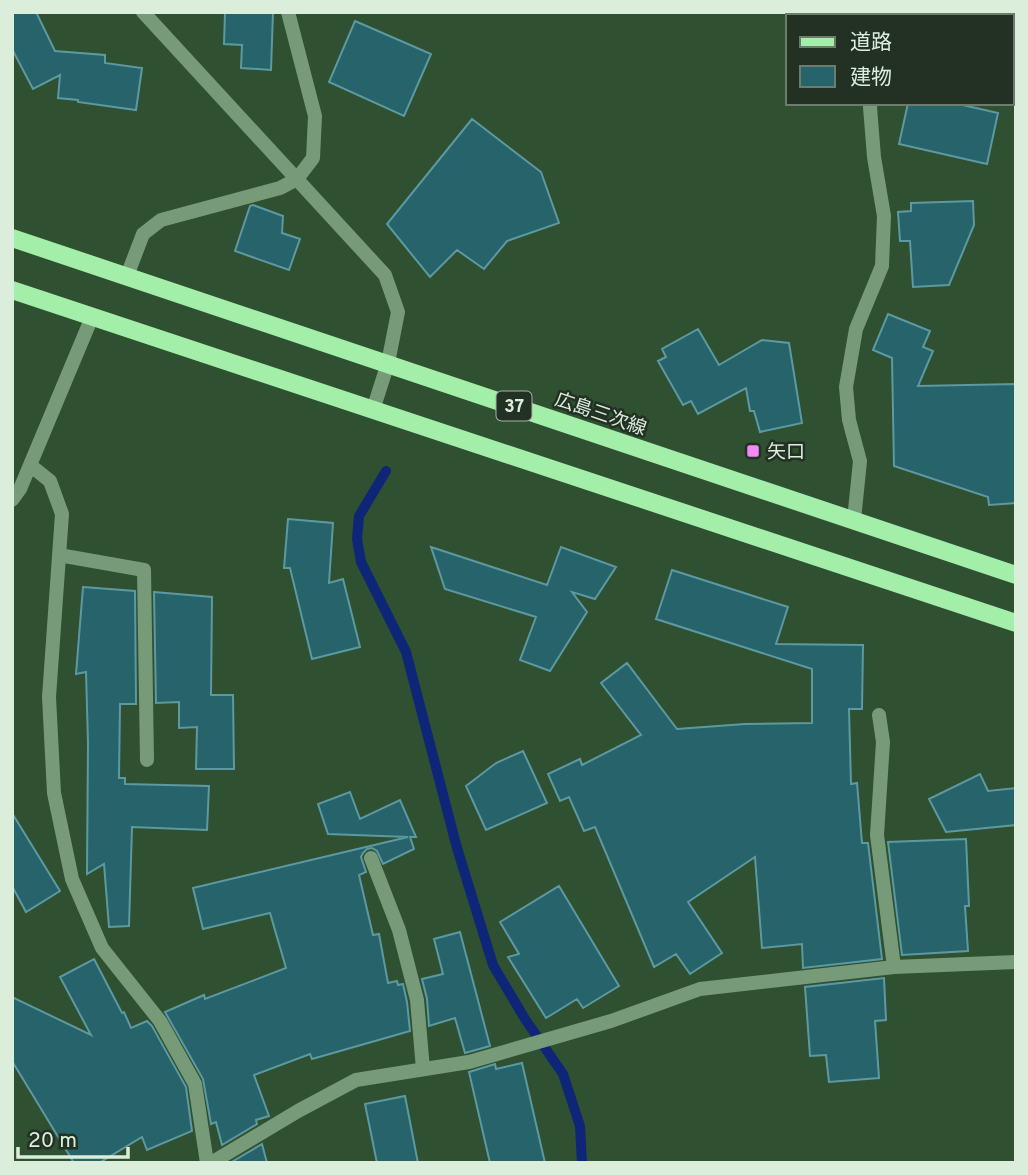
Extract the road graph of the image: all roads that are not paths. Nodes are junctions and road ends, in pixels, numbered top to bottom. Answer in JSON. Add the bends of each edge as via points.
{"nodes":[{"id":1,"x":143,"y":12,"type":"edge"},
{"id":2,"x":288,"y":12,"type":"edge"},
{"id":3,"x":870,"y":105,"type":"edge"},
{"id":4,"x":298,"y":179,"type":"junction"},
{"id":5,"x":12,"y":238,"type":"edge"},
{"id":6,"x":127,"y":276,"type":"junction"},
{"id":7,"x":12,"y":290,"type":"edge"},
{"id":8,"x":93,"y":317,"type":"junction"},
{"id":9,"x":388,"y":363,"type":"junction"},
{"id":10,"x":373,"y":410,"type":"junction"},
{"id":11,"x":30,"y":466,"type":"junction"},
{"id":12,"x":12,"y":500,"type":"edge"},
{"id":13,"x":854,"y":520,"type":"junction"},
{"id":14,"x":59,"y":555,"type":"junction"},
{"id":15,"x":1016,"y":575,"type":"edge"},
{"id":16,"x":1016,"y":622,"type":"edge"},
{"id":17,"x":878,"y":715,"type":"dead end"},
{"id":18,"x":147,"y":760,"type":"dead end"},
{"id":19,"x":371,"y":858,"type":"dead end"},
{"id":20,"x":1016,"y":962,"type":"edge"},
{"id":21,"x":894,"y":967,"type":"junction"},
{"id":22,"x":423,"y":1069,"type":"junction"},
{"id":23,"x":209,"y":1163,"type":"edge"}],
"edges":[{"from":1,"to":4,"type":"street"},
{"from":2,"to":4,"type":"street","via":[[315,116],[313,158]]},
{"from":3,"to":13,"type":"street","via":[[884,216],[882,265],[856,330],[846,387],[860,461]]},
{"from":4,"to":6,"type":"street","via":[[161,220],[143,234]]},
{"from":4,"to":9,"type":"street","via":[[386,275],[398,312]]},
{"from":5,"to":6,"type":"main road","name":"広島三次線","number":"37"},
{"from":6,"to":9,"type":"main road","name":"広島三次線","number":"37"},
{"from":7,"to":8,"type":"main road","number":"37"},
{"from":8,"to":10,"type":"main road","number":"37"},
{"from":8,"to":11,"type":"street"},
{"from":9,"to":10,"type":"street"},
{"from":9,"to":13,"type":"main road","name":"広島三次線","number":"37"},
{"from":10,"to":16,"type":"main road","number":"37"},
{"from":11,"to":12,"type":"street"},
{"from":11,"to":14,"type":"street","via":[[50,481],[62,514]]},
{"from":13,"to":15,"type":"main road","name":"広島三次線","number":"37"},
{"from":14,"to":18,"type":"street","via":[[144,570]]},
{"from":14,"to":23,"type":"street","via":[[49,697],[54,793],[72,879],[102,948],[160,1021],[195,1084]]},
{"from":17,"to":21,"type":"street","via":[[883,742],[877,835]]},
{"from":19,"to":22,"type":"street","via":[[417,1000]]},
{"from":20,"to":21,"type":"street"},
{"from":21,"to":22,"type":"street","via":[[700,989],[598,1025],[469,1062]]},
{"from":22,"to":23,"type":"street","via":[[356,1080]]}]}
